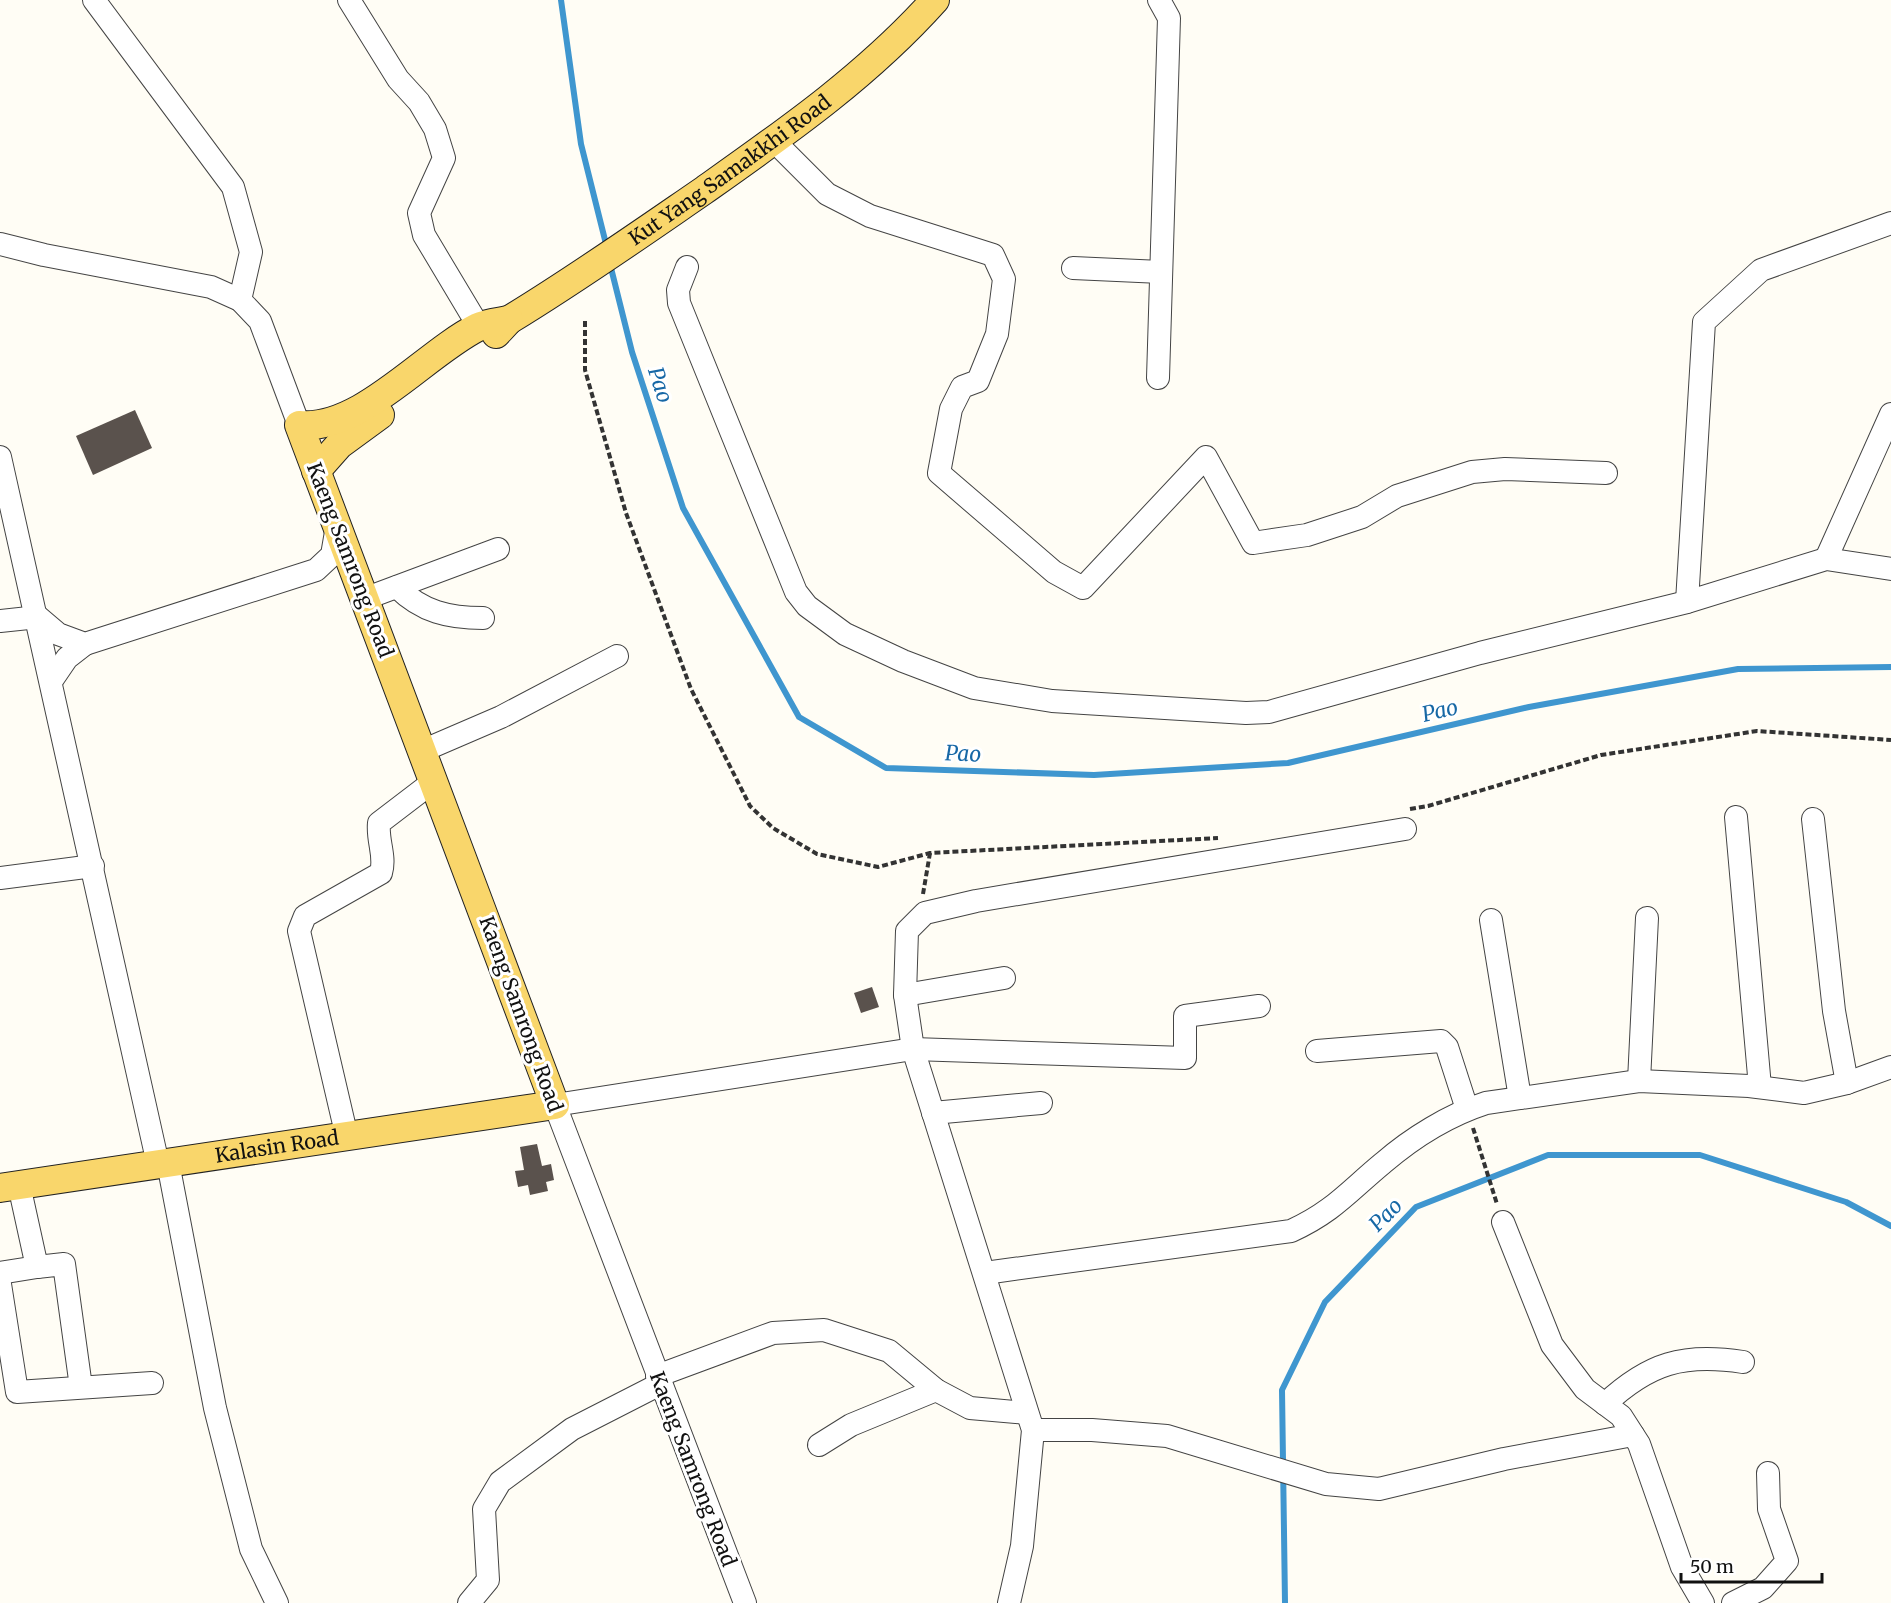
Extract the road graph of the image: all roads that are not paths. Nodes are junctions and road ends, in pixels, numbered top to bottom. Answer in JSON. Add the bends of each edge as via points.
{"nodes":[{"id":1,"x":94,"y":0,"type":"edge"},
{"id":2,"x":349,"y":0,"type":"edge"},
{"id":3,"x":934,"y":0,"type":"edge"},
{"id":4,"x":1159,"y":0,"type":"edge"},
{"id":5,"x":774,"y":141,"type":"junction"},
{"id":6,"x":1891,"y":223,"type":"edge"},
{"id":7,"x":3,"y":242,"type":"edge"},
{"id":8,"x":687,"y":267,"type":"dead end"},
{"id":9,"x":1073,"y":268,"type":"dead end"},
{"id":10,"x":1161,"y":272,"type":"junction"},
{"id":11,"x":240,"y":300,"type":"junction"},
{"id":12,"x":509,"y":320,"type":"junction"},
{"id":13,"x":479,"y":327,"type":"junction"},
{"id":14,"x":1158,"y":378,"type":"dead end"},
{"id":15,"x":1891,"y":414,"type":"edge"},
{"id":16,"x":299,"y":425,"type":"junction"},
{"id":17,"x":0,"y":457,"type":"edge"},
{"id":18,"x":316,"y":471,"type":"junction"},
{"id":19,"x":1606,"y":473,"type":"dead end"},
{"id":20,"x":337,"y":526,"type":"junction"},
{"id":21,"x":498,"y":549,"type":"dead end"},
{"id":22,"x":1826,"y":559,"type":"junction"},
{"id":23,"x":1891,"y":569,"type":"edge"},
{"id":24,"x":316,"y":570,"type":"junction"},
{"id":25,"x":397,"y":587,"type":"junction"},
{"id":26,"x":363,"y":594,"type":"junction"},
{"id":27,"x":1688,"y":602,"type":"junction"},
{"id":28,"x":38,"y":617,"type":"junction"},
{"id":29,"x":483,"y":618,"type":"dead end"},
{"id":30,"x":0,"y":621,"type":"edge"},
{"id":31,"x":85,"y":644,"type":"junction"},
{"id":32,"x":617,"y":656,"type":"dead end"},
{"id":33,"x":52,"y":680,"type":"junction"},
{"id":34,"x":422,"y":752,"type":"junction"},
{"id":35,"x":434,"y":781,"type":"junction"},
{"id":36,"x":1736,"y":817,"type":"dead end"},
{"id":37,"x":1404,"y":819,"type":"road end"},
{"id":38,"x":1814,"y":819,"type":"dead end"},
{"id":39,"x":93,"y":866,"type":"junction"},
{"id":40,"x":0,"y":878,"type":"edge"},
{"id":41,"x":1647,"y":918,"type":"dead end"},
{"id":42,"x":1491,"y":920,"type":"dead end"},
{"id":43,"x":1004,"y":978,"type":"dead end"},
{"id":44,"x":905,"y":995,"type":"junction"},
{"id":45,"x":1259,"y":1006,"type":"dead end"},
{"id":46,"x":913,"y":1048,"type":"junction"},
{"id":47,"x":1317,"y":1051,"type":"dead end"},
{"id":48,"x":1891,"y":1067,"type":"edge"},
{"id":49,"x":1639,"y":1081,"type":"junction"},
{"id":50,"x":1848,"y":1083,"type":"junction"},
{"id":51,"x":1760,"y":1087,"type":"junction"},
{"id":52,"x":1520,"y":1098,"type":"junction"},
{"id":53,"x":1041,"y":1102,"type":"dead end"},
{"id":54,"x":555,"y":1105,"type":"junction"},
{"id":55,"x":1467,"y":1109,"type":"junction"},
{"id":56,"x":933,"y":1113,"type":"junction"},
{"id":57,"x":347,"y":1137,"type":"junction"},
{"id":58,"x":163,"y":1163,"type":"junction"},
{"id":59,"x":9,"y":1186,"type":"edge"},
{"id":60,"x":1503,"y":1222,"type":"road end"},
{"id":61,"x":37,"y":1267,"type":"junction"},
{"id":62,"x":0,"y":1273,"type":"edge"},
{"id":63,"x":985,"y":1273,"type":"junction"},
{"id":64,"x":0,"y":1284,"type":"edge"},
{"id":65,"x":1743,"y":1362,"type":"dead end"},
{"id":66,"x":659,"y":1380,"type":"junction"},
{"id":67,"x":152,"y":1383,"type":"dead end"},
{"id":68,"x":81,"y":1387,"type":"junction"},
{"id":69,"x":936,"y":1390,"type":"junction"},
{"id":70,"x":1605,"y":1404,"type":"junction"},
{"id":71,"x":1030,"y":1421,"type":"junction"},
{"id":72,"x":1633,"y":1435,"type":"junction"},
{"id":73,"x":819,"y":1445,"type":"dead end"},
{"id":74,"x":1768,"y":1473,"type":"dead end"},
{"id":75,"x":277,"y":1603,"type":"edge"},
{"id":76,"x":469,"y":1603,"type":"edge"},
{"id":77,"x":745,"y":1603,"type":"edge"},
{"id":78,"x":1008,"y":1603,"type":"edge"},
{"id":79,"x":1703,"y":1603,"type":"edge"},
{"id":80,"x":1733,"y":1603,"type":"edge"}],
"edges":[{"from":1,"to":11,"type":"street","via":[[233,188],[251,252]]},
{"from":2,"to":13,"type":"street","via":[[398,79],[419,102],[435,129],[444,158],[419,213],[424,235]]},
{"from":3,"to":5,"type":"main road","name":"Kut Yang Samakkhi Road","via":[[828,102]]},
{"from":4,"to":10,"type":"street","via":[[1169,18]]},
{"from":5,"to":12,"type":"main road","name":"Kut Yang Samakkhi Road"},
{"from":5,"to":19,"type":"street","via":[[827,195],[870,216],[993,255],[1004,279],[997,334],[978,381],[962,387],[951,409],[939,473],[1054,572],[1083,588],[1206,457],[1253,543],[1307,535],[1362,517],[1397,496],[1472,472]]},
{"from":6,"to":27,"type":"street","via":[[1761,270],[1704,322]]},
{"from":7,"to":11,"type":"street","via":[[44,255],[211,287]]},
{"from":8,"to":27,"type":"street","via":[[678,290],[679,303],[796,592],[824,621],[844,634],[974,688],[1052,701],[1246,714],[1269,712],[1480,653]]},
{"from":9,"to":10,"type":"street"},
{"from":10,"to":14,"type":"street"},
{"from":11,"to":16,"type":"street","via":[[260,321]]},
{"from":12,"to":13,"type":"main road","name":"Kut Yang Samakkhi Road"},
{"from":12,"to":18,"type":"main road","name":"Kut Yang Samakkhi Road","via":[[488,343],[356,431]]},
{"from":13,"to":16,"type":"main road","name":"Kut Yang Samakkhi Road","via":[[349,415],[314,426]]},
{"from":15,"to":22,"type":"street"},
{"from":16,"to":18,"type":"main road","name":"Kaeng Samrong Road"},
{"from":17,"to":28,"type":"street"},
{"from":18,"to":20,"type":"main road","name":"Kaeng Samrong Road"},
{"from":20,"to":24,"type":"street","via":[[332,555]]},
{"from":20,"to":26,"type":"main road","name":"Kaeng Samrong Road"},
{"from":21,"to":25,"type":"street"},
{"from":22,"to":23,"type":"street"},
{"from":22,"to":27,"type":"street"},
{"from":24,"to":26,"type":"street","via":[[336,574]]},
{"from":24,"to":31,"type":"street"},
{"from":25,"to":26,"type":"street"},
{"from":25,"to":29,"type":"street","via":[[423,608],[452,616]]},
{"from":26,"to":34,"type":"main road","name":"Kaeng Samrong Road"},
{"from":28,"to":30,"type":"street"},
{"from":28,"to":31,"type":"street","via":[[58,634]]},
{"from":28,"to":33,"type":"street"},
{"from":31,"to":33,"type":"street","via":[[67,658]]},
{"from":32,"to":34,"type":"street","via":[[501,717]]},
{"from":33,"to":39,"type":"street"},
{"from":34,"to":35,"type":"main road","name":"Kaeng Samrong Road"},
{"from":35,"to":54,"type":"main road","name":"Kaeng Samrong Road"},
{"from":35,"to":57,"type":"street","via":[[379,823],[384,862],[381,873],[305,916],[299,931]]},
{"from":36,"to":51,"type":"street"},
{"from":37,"to":44,"type":"street","via":[[924,913],[907,931]]},
{"from":38,"to":50,"type":"street","via":[[1834,1011]]},
{"from":39,"to":40,"type":"street"},
{"from":39,"to":58,"type":"street"},
{"from":41,"to":49,"type":"street"},
{"from":42,"to":52,"type":"street"},
{"from":43,"to":44,"type":"street"},
{"from":44,"to":46,"type":"street"},
{"from":45,"to":46,"type":"street","via":[[1185,1016],[1185,1058]]},
{"from":46,"to":54,"type":"street"},
{"from":46,"to":56,"type":"street"},
{"from":47,"to":55,"type":"street","via":[[1441,1041],[1447,1047]]},
{"from":48,"to":50,"type":"street"},
{"from":49,"to":51,"type":"street"},
{"from":49,"to":52,"type":"street"},
{"from":50,"to":51,"type":"street","via":[[1804,1093]]},
{"from":52,"to":55,"type":"street"},
{"from":53,"to":56,"type":"street"},
{"from":54,"to":57,"type":"main road","name":"Kalasin Road"},
{"from":54,"to":66,"type":"street","name":"Kaeng Samrong Road"},
{"from":55,"to":63,"type":"street","via":[[1384,1162],[1333,1209],[1291,1231]]},
{"from":56,"to":63,"type":"street"},
{"from":57,"to":58,"type":"main road","name":"Kalasin Road"},
{"from":58,"to":59,"type":"main road","name":"Kalasin Road"},
{"from":58,"to":75,"type":"street","via":[[215,1408],[251,1549]]},
{"from":59,"to":61,"type":"street"},
{"from":60,"to":70,"type":"street","via":[[1552,1346],[1585,1389]]},
{"from":61,"to":62,"type":"street"},
{"from":61,"to":68,"type":"street","via":[[64,1264]]},
{"from":63,"to":71,"type":"street"},
{"from":64,"to":68,"type":"street","via":[[17,1392]]},
{"from":65,"to":70,"type":"street","via":[[1695,1359],[1669,1364],[1629,1381]]},
{"from":66,"to":69,"type":"street","via":[[773,1333],[824,1330],[889,1351]]},
{"from":66,"to":76,"type":"street","via":[[572,1429],[500,1482],[484,1509],[488,1580]]},
{"from":66,"to":77,"type":"street","name":"Kaeng Samrong Road"},
{"from":67,"to":68,"type":"street"},
{"from":69,"to":71,"type":"street","via":[[970,1408]]},
{"from":69,"to":73,"type":"street","via":[[851,1425]]},
{"from":70,"to":72,"type":"street","via":[[1621,1416]]},
{"from":71,"to":72,"type":"street","via":[[1167,1436],[1326,1484],[1379,1489],[1504,1459]]},
{"from":71,"to":78,"type":"street","via":[[1022,1546]]},
{"from":72,"to":79,"type":"street","via":[[1682,1567]]},
{"from":74,"to":80,"type":"street","via":[[1769,1509],[1787,1562],[1763,1588]]}]}
